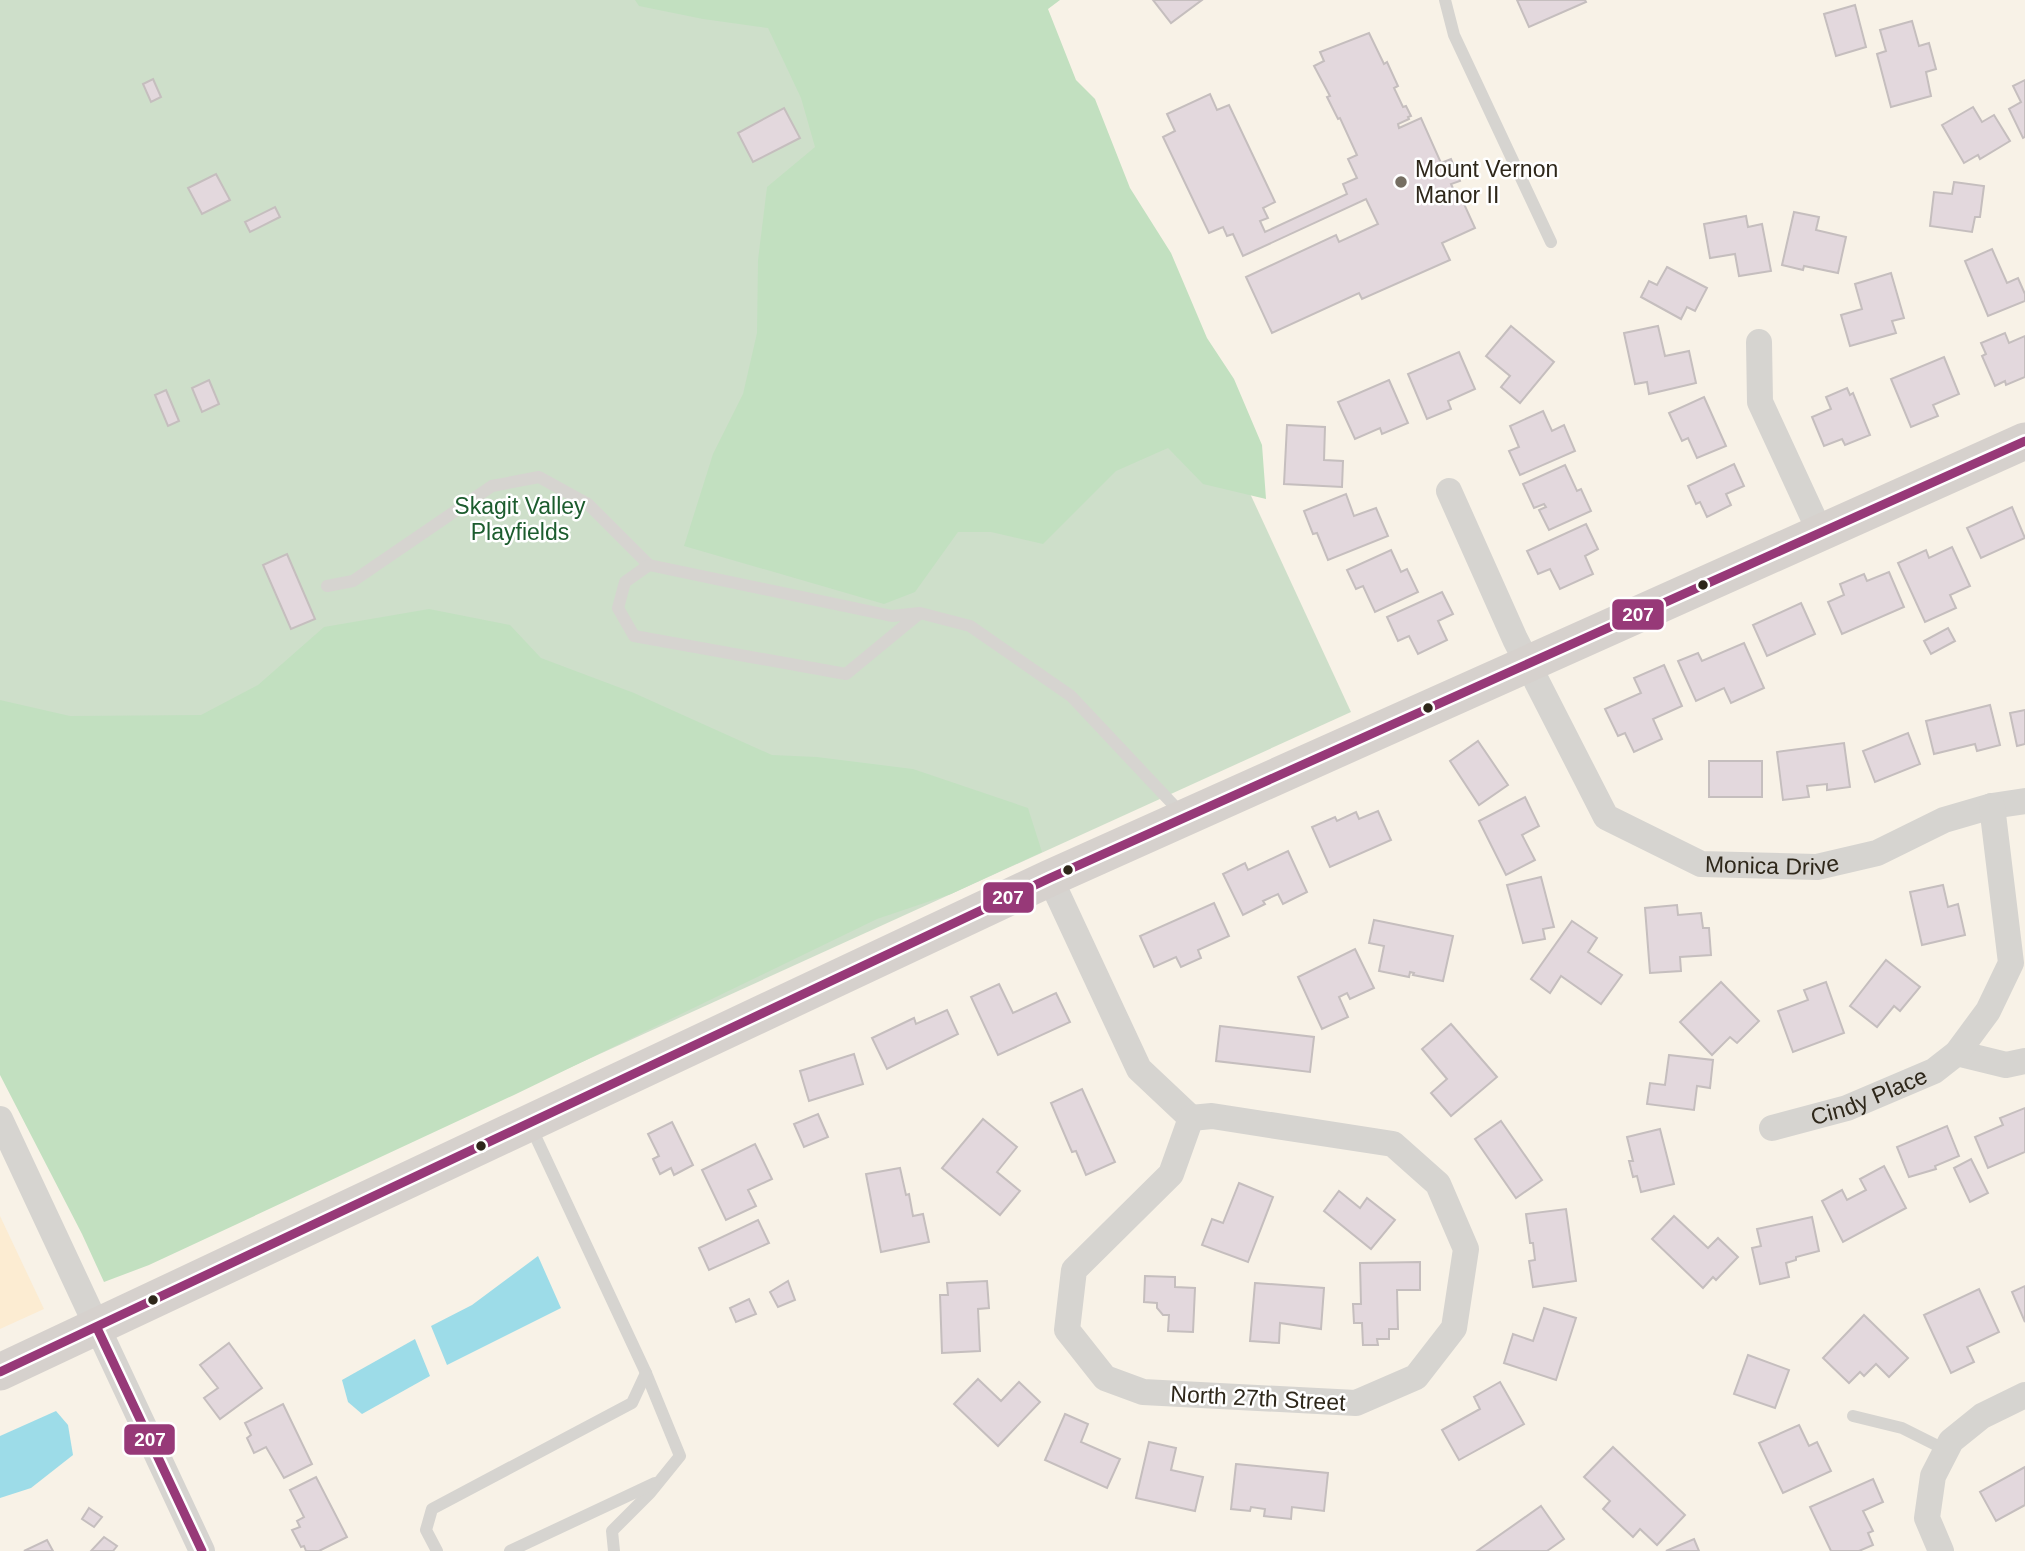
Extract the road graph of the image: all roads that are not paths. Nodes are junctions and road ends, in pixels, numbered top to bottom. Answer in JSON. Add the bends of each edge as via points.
{"nodes":[{"id":1,"x":1445,"y":0,"type":"edge"},
{"id":2,"x":1551,"y":242,"type":"dead end"},
{"id":3,"x":1759,"y":342,"type":"dead end"},
{"id":4,"x":2025,"y":440,"type":"edge"},
{"id":5,"x":1449,"y":491,"type":"dead end"},
{"id":6,"x":1820,"y":532,"type":"junction"},
{"id":7,"x":649,"y":565,"type":"junction"},
{"id":8,"x":327,"y":586,"type":"dead end"},
{"id":9,"x":920,"y":613,"type":"junction"},
{"id":10,"x":1528,"y":665,"type":"junction"},
{"id":11,"x":2025,"y":801,"type":"edge"},
{"id":12,"x":1992,"y":806,"type":"junction"},
{"id":13,"x":1185,"y":818,"type":"junction"},
{"id":14,"x":1050,"y":878,"type":"junction"},
{"id":15,"x":2018,"y":971,"type":"edge"},
{"id":16,"x":1957,"y":1053,"type":"junction"},
{"id":17,"x":2025,"y":1061,"type":"edge"},
{"id":18,"x":1191,"y":1118,"type":"junction"},
{"id":19,"x":0,"y":1119,"type":"edge"},
{"id":20,"x":530,"y":1124,"type":"junction"},
{"id":21,"x":1772,"y":1129,"type":"dead end"},
{"id":22,"x":97,"y":1328,"type":"junction"},
{"id":23,"x":0,"y":1372,"type":"edge"},
{"id":24,"x":646,"y":1373,"type":"junction"},
{"id":25,"x":2025,"y":1395,"type":"edge"},
{"id":26,"x":1853,"y":1416,"type":"dead end"},
{"id":27,"x":1946,"y":1450,"type":"junction"},
{"id":28,"x":661,"y":1480,"type":"junction"},
{"id":29,"x":202,"y":1551,"type":"edge"},
{"id":30,"x":437,"y":1551,"type":"edge"},
{"id":31,"x":510,"y":1551,"type":"edge"},
{"id":32,"x":614,"y":1551,"type":"edge"},
{"id":33,"x":1941,"y":1551,"type":"edge"}],
"edges":[{"from":1,"to":2,"type":"lane","via":[[1454,35]]},
{"from":3,"to":6,"type":"street","via":[[1760,402]]},
{"from":4,"to":6,"type":"street"},
{"from":5,"to":10,"type":"street","name":"Monica Drive"},
{"from":6,"to":10,"type":"street"},
{"from":7,"to":8,"type":"lane","via":[[588,504],[540,477],[492,486],[353,582]]},
{"from":7,"to":9,"type":"lane","via":[[892,616]]},
{"from":7,"to":9,"type":"lane","via":[[625,582],[618,608],[634,636],[846,674]]},
{"from":9,"to":13,"type":"lane","via":[[970,625],[1071,696]]},
{"from":10,"to":12,"type":"street","name":"Monica Drive","via":[[1606,817],[1701,864],[1817,867],[1877,853],[1944,820]]},
{"from":10,"to":13,"type":"street"},
{"from":11,"to":12,"type":"street","name":"Monica Drive"},
{"from":12,"to":15,"type":"street","name":"Cindy Place"},
{"from":13,"to":14,"type":"street"},
{"from":14,"to":18,"type":"street","via":[[1139,1069]]},
{"from":14,"to":20,"type":"street"},
{"from":15,"to":16,"type":"street","name":"Cindy Place"},
{"from":16,"to":17,"type":"street","via":[[2006,1065]]},
{"from":16,"to":21,"type":"street","name":"Cindy Place","via":[[1934,1071],[1847,1108]]},
{"from":18,"to":18,"type":"street","name":"North 27th Street","via":[[1212,1116],[1393,1144],[1438,1184],[1466,1249],[1454,1328],[1416,1377],[1356,1403],[1143,1392],[1105,1378],[1067,1330],[1074,1270],[1171,1174]]},
{"from":19,"to":22,"type":"street"},
{"from":20,"to":22,"type":"street"},
{"from":20,"to":24,"type":"lane"},
{"from":22,"to":23,"type":"street"},
{"from":22,"to":29,"type":"street"},
{"from":24,"to":28,"type":"lane","via":[[680,1456]]},
{"from":24,"to":30,"type":"lane","via":[[632,1403],[432,1509],[426,1530]]},
{"from":25,"to":27,"type":"street","via":[[1982,1416]]},
{"from":26,"to":27,"type":"lane","via":[[1902,1428]]},
{"from":27,"to":33,"type":"street","via":[[1933,1476],[1927,1518]]},
{"from":28,"to":31,"type":"lane"},
{"from":28,"to":32,"type":"lane","via":[[612,1531]]}]}
